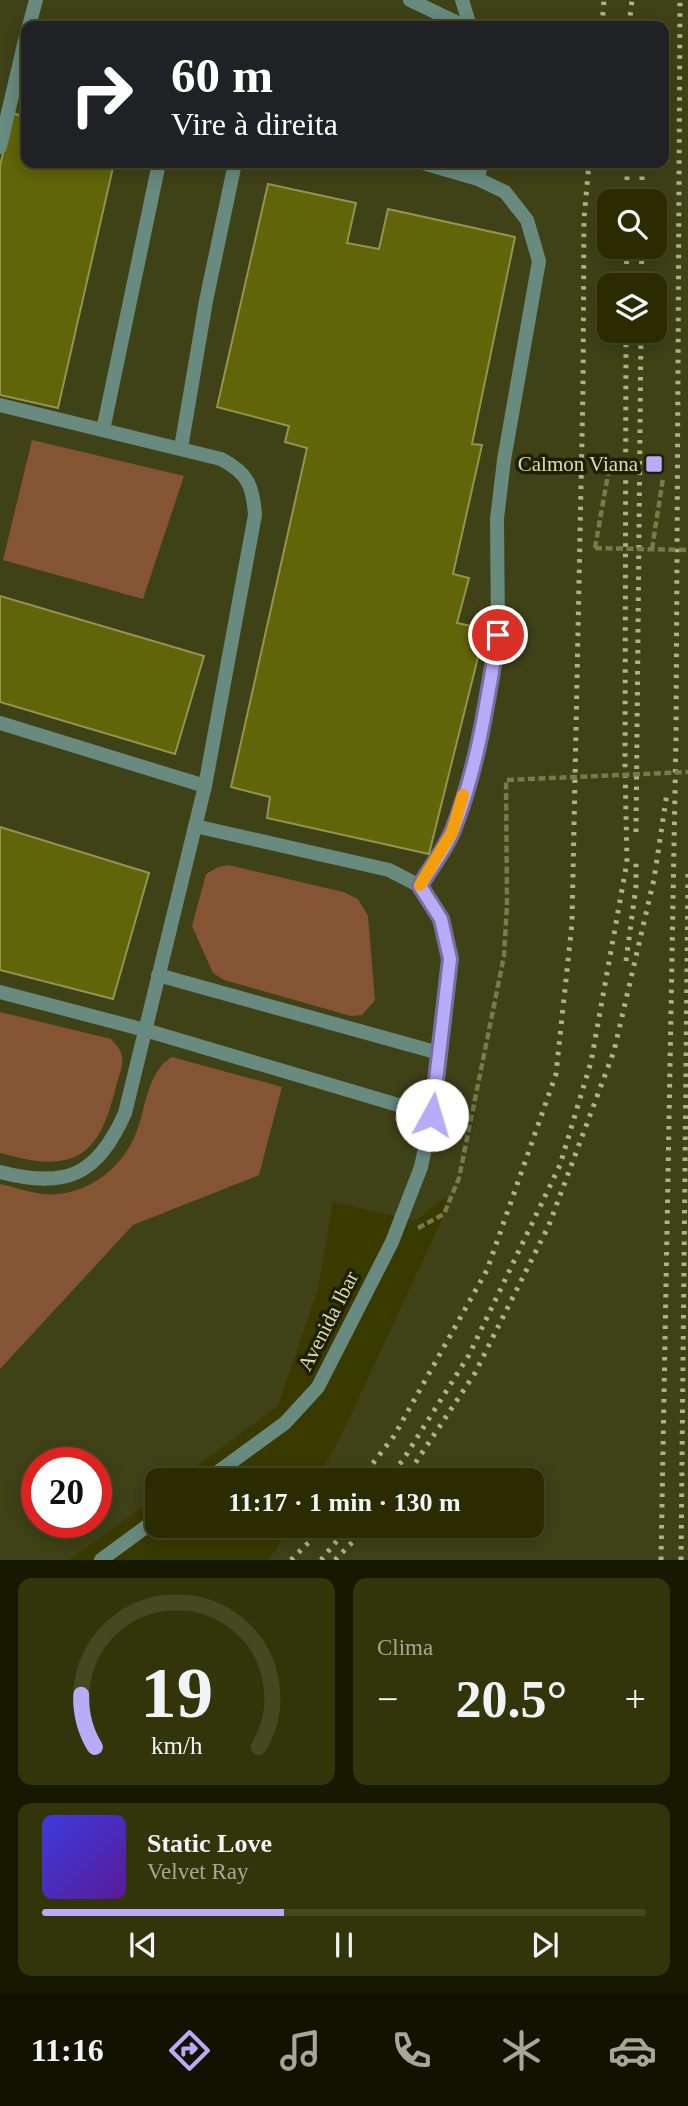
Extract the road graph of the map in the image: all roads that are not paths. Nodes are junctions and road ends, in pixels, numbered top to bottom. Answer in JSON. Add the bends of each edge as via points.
{"nodes":[{"id":1,"x":36,"y":0,"type":"edge"},
{"id":2,"x":410,"y":0,"type":"edge"},
{"id":3,"x":462,"y":0,"type":"edge"},
{"id":4,"x":30,"y":21,"type":"edge"},
{"id":5,"x":454,"y":21,"type":"edge"},
{"id":6,"x":468,"y":21,"type":"edge"},
{"id":7,"x":21,"y":66,"type":"edge"},
{"id":8,"x":0,"y":147,"type":"edge"},
{"id":9,"x":158,"y":168,"type":"edge"},
{"id":10,"x":234,"y":168,"type":"edge"},
{"id":11,"x":440,"y":168,"type":"edge"},
{"id":12,"x":480,"y":168,"type":"edge"},
{"id":13,"x":478,"y":179,"type":"junction"},
{"id":14,"x":0,"y":405,"type":"edge"},
{"id":15,"x":103,"y":430,"type":"junction"},
{"id":16,"x":181,"y":448,"type":"junction"},
{"id":17,"x":0,"y":723,"type":"edge"},
{"id":18,"x":205,"y":786,"type":"junction"},
{"id":19,"x":195,"y":826,"type":"junction"},
{"id":20,"x":420,"y":886,"type":"junction"},
{"id":21,"x":158,"y":975,"type":"junction"},
{"id":22,"x":0,"y":992,"type":"edge"},
{"id":23,"x":145,"y":1030,"type":"junction"},
{"id":24,"x":439,"y":1053,"type":"junction"},
{"id":25,"x":432,"y":1115,"type":"junction"},
{"id":26,"x":0,"y":1172,"type":"edge"},
{"id":27,"x":223,"y":1468,"type":"edge"},
{"id":28,"x":145,"y":1528,"type":"edge"},
{"id":29,"x":101,"y":1560,"type":"edge"}],
"edges":[{"from":1,"to":4,"type":"lane"},
{"from":2,"to":5,"type":"lane"},
{"from":3,"to":6,"type":"lane"},
{"from":7,"to":8,"type":"lane"},
{"from":9,"to":15,"type":"lane"},
{"from":10,"to":16,"type":"lane"},
{"from":11,"to":13,"type":"lane"},
{"from":12,"to":13,"type":"lane"},
{"from":13,"to":20,"type":"lane","via":[[505,192],[527,219],[539,261],[498,507],[498,635],[482,735],[452,832]]},
{"from":14,"to":15,"type":"lane"},
{"from":15,"to":16,"type":"lane"},
{"from":16,"to":18,"type":"lane","via":[[237,467],[251,486],[253,499],[254,515]]},
{"from":17,"to":18,"type":"lane"},
{"from":18,"to":19,"type":"lane"},
{"from":19,"to":20,"type":"lane","via":[[389,870]]},
{"from":19,"to":21,"type":"lane"},
{"from":20,"to":24,"type":"lane","name":"Avenida Ibar","via":[[441,919],[450,959]]},
{"from":21,"to":23,"type":"lane"},
{"from":21,"to":24,"type":"lane"},
{"from":22,"to":23,"type":"lane"},
{"from":23,"to":25,"type":"lane"},
{"from":23,"to":26,"type":"lane","via":[[125,1113],[112,1142],[97,1159],[77,1174],[47,1181]]},
{"from":24,"to":25,"type":"lane","name":"Avenida Ibar"},
{"from":25,"to":27,"type":"lane","name":"Avenida Ibar","via":[[421,1167],[392,1242],[318,1387],[285,1423]]},
{"from":28,"to":29,"type":"lane"}]}
